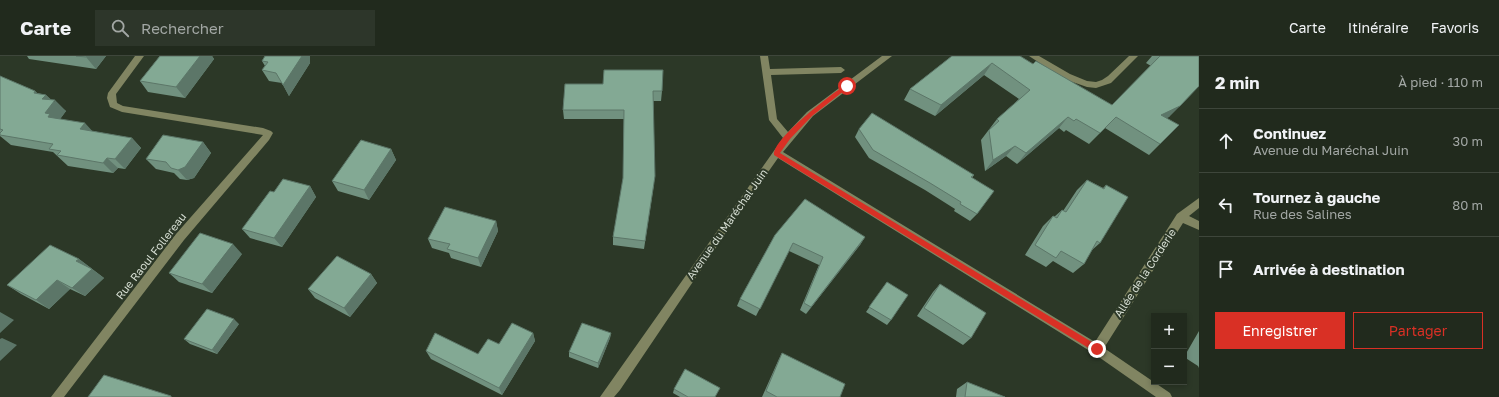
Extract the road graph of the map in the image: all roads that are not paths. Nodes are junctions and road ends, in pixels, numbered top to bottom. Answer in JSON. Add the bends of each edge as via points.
{"nodes":[{"id":1,"x":140,"y":56,"type":"edge"},
{"id":2,"x":764,"y":56,"type":"edge"},
{"id":3,"x":888,"y":56,"type":"edge"},
{"id":4,"x":1033,"y":56,"type":"edge"},
{"id":5,"x":1134,"y":56,"type":"edge"},
{"id":6,"x":841,"y":70,"type":"dead end"},
{"id":7,"x":766,"y":72,"type":"junction"},
{"id":8,"x":788,"y":138,"type":"junction"},
{"id":9,"x":777,"y":153,"type":"junction"},
{"id":10,"x":1199,"y":202,"type":"edge"},
{"id":11,"x":1181,"y":217,"type":"junction"},
{"id":12,"x":1199,"y":226,"type":"edge"},
{"id":13,"x":1097,"y":349,"type":"junction"},
{"id":14,"x":617,"y":391,"type":"edge"},
{"id":15,"x":57,"y":397,"type":"edge"},
{"id":16,"x":606,"y":397,"type":"edge"},
{"id":17,"x":1166,"y":397,"type":"edge"}],
"edges":[{"from":1,"to":15,"type":"street","name":"Rue Raoul Follereau","via":[[112,93],[113,105],[122,109],[263,130],[268,133],[180,237]]},
{"from":2,"to":7,"type":"street"},
{"from":3,"to":8,"type":"street","name":"Avenue du Maréchal Juin","via":[[810,114]]},
{"from":4,"to":5,"type":"street","via":[[1080,83],[1090,85],[1104,83]]},
{"from":6,"to":7,"type":"street"},
{"from":7,"to":8,"type":"street","via":[[773,120]]},
{"from":8,"to":9,"type":"street","name":"Avenue du Maréchal Juin"},
{"from":9,"to":13,"type":"street"},
{"from":9,"to":14,"type":"street","name":"Avenue du Maréchal Juin"},
{"from":10,"to":11,"type":"street","name":"Allée de la Corderie"},
{"from":11,"to":12,"type":"street"},
{"from":11,"to":13,"type":"street","name":"Allée de la Corderie"},
{"from":13,"to":17,"type":"street"},
{"from":14,"to":16,"type":"street","name":"Avenue du Maréchal Juin"}]}
